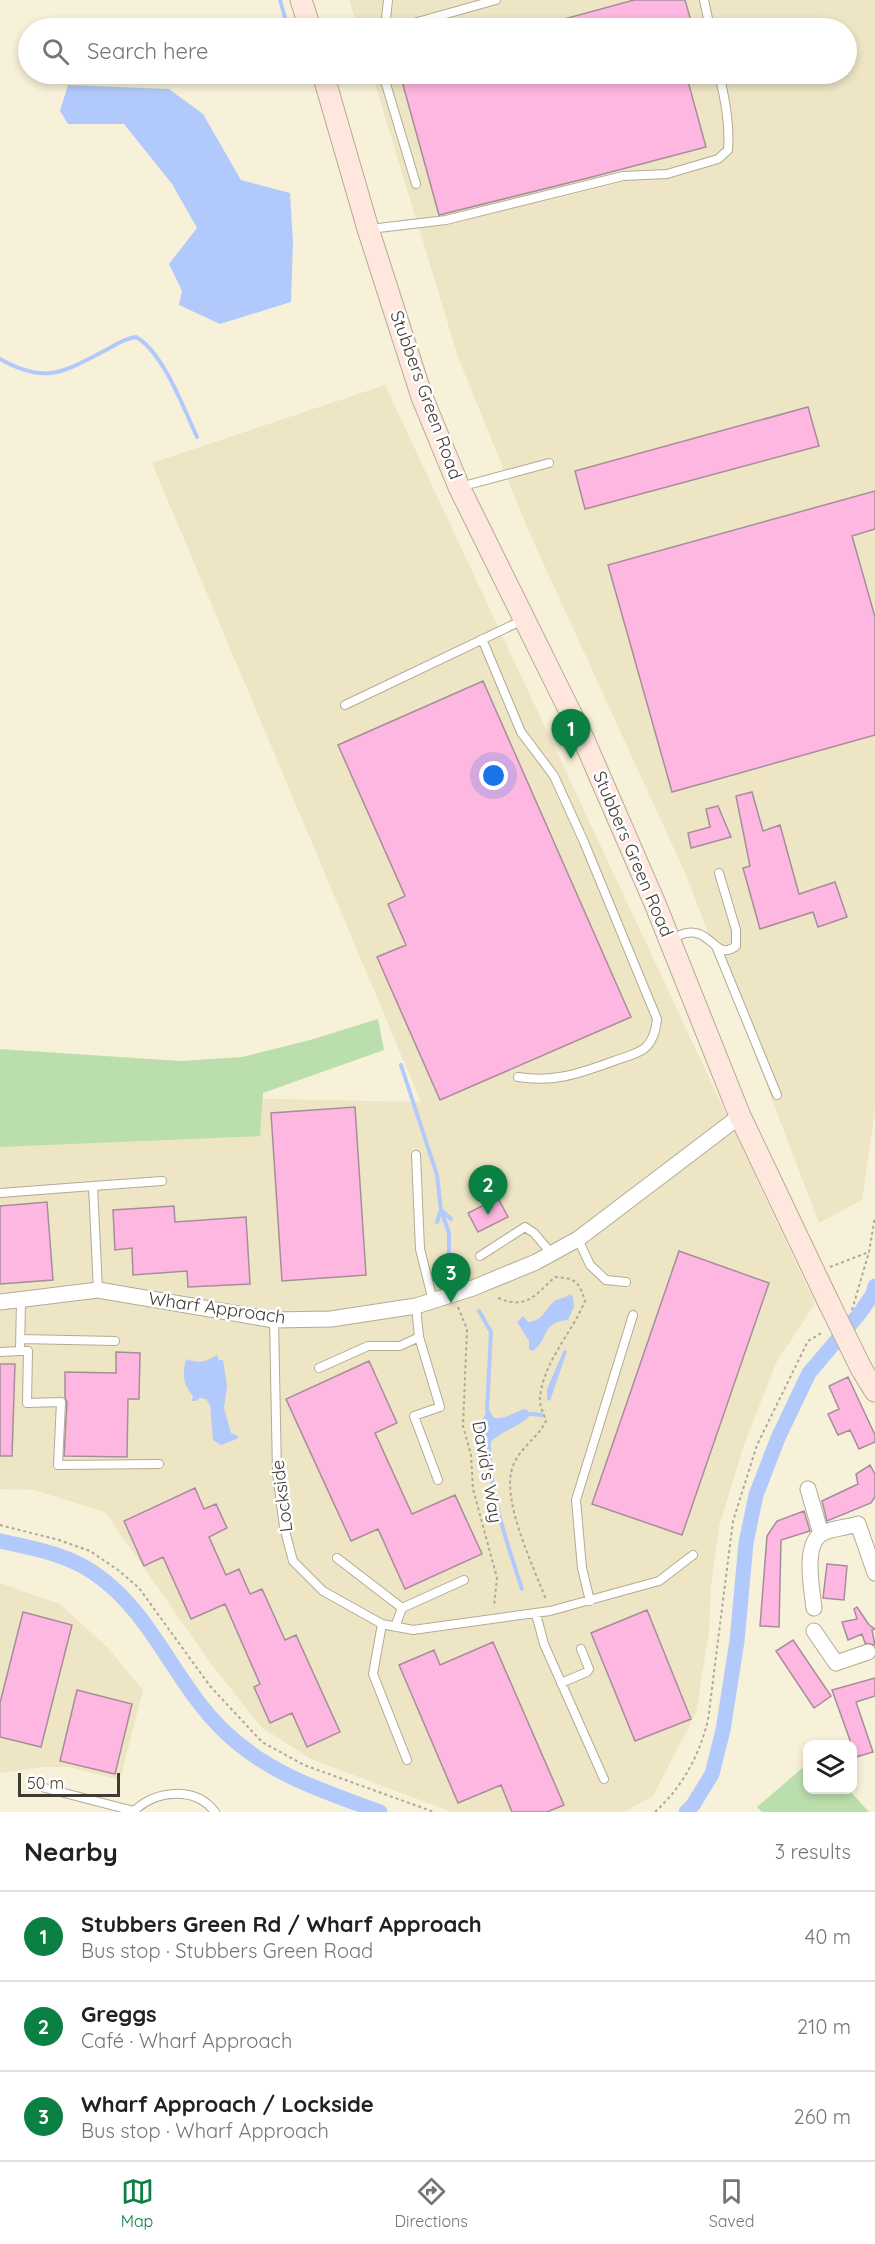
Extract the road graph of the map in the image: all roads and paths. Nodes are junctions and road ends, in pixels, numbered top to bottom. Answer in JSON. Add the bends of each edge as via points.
{"nodes":[{"id":1,"x":302,"y":0,"type":"edge"},
{"id":2,"x":388,"y":0,"type":"edge"},
{"id":3,"x":496,"y":0,"type":"edge"},
{"id":4,"x":704,"y":0,"type":"edge"},
{"id":5,"x":307,"y":18,"type":"edge"},
{"id":6,"x":386,"y":18,"type":"edge"},
{"id":7,"x":432,"y":18,"type":"edge"},
{"id":8,"x":708,"y":18,"type":"edge"},
{"id":9,"x":326,"y":84,"type":"edge"},
{"id":10,"x":386,"y":84,"type":"edge"},
{"id":11,"x":721,"y":84,"type":"edge"},
{"id":12,"x":416,"y":184,"type":"dead end"},
{"id":13,"x":368,"y":229,"type":"junction"},
{"id":14,"x":549,"y":463,"type":"dead end"},
{"id":15,"x":459,"y":487,"type":"junction"},
{"id":16,"x":524,"y":619,"type":"junction"},
{"id":17,"x":482,"y":639,"type":"junction"},
{"id":18,"x":345,"y":705,"type":"dead end"},
{"id":19,"x":719,"y":873,"type":"dead end"},
{"id":20,"x":670,"y":940,"type":"junction"},
{"id":21,"x":716,"y":946,"type":"junction"},
{"id":22,"x":518,"y":1077,"type":"dead end"},
{"id":23,"x":777,"y":1095,"type":"dead end"},
{"id":24,"x":740,"y":1116,"type":"junction"},
{"id":25,"x":416,"y":1155,"type":"dead end"},
{"id":26,"x":162,"y":1182,"type":"dead end"},
{"id":27,"x":93,"y":1186,"type":"junction"},
{"id":28,"x":0,"y":1193,"type":"edge"},
{"id":29,"x":875,"y":1217,"type":"edge"},
{"id":30,"x":578,"y":1239,"type":"junction"},
{"id":31,"x":869,"y":1252,"type":"junction"},
{"id":32,"x":552,"y":1254,"type":"junction"},
{"id":33,"x":480,"y":1256,"type":"dead end"},
{"id":34,"x":815,"y":1272,"type":"junction"},
{"id":35,"x":626,"y":1282,"type":"dead end"},
{"id":36,"x":98,"y":1290,"type":"junction"},
{"id":37,"x":454,"y":1294,"type":"junction"},
{"id":38,"x":498,"y":1298,"type":"dead end"},
{"id":39,"x":21,"y":1300,"type":"junction"},
{"id":40,"x":433,"y":1301,"type":"junction"},
{"id":41,"x":0,"y":1302,"type":"edge"},
{"id":42,"x":416,"y":1306,"type":"junction"},
{"id":43,"x":633,"y":1315,"type":"dead end"},
{"id":44,"x":848,"y":1315,"type":"dead end"},
{"id":45,"x":274,"y":1320,"type":"junction"},
{"id":46,"x":829,"y":1330,"type":"dead end"},
{"id":47,"x":419,"y":1337,"type":"junction"},
{"id":48,"x":21,"y":1340,"type":"junction"},
{"id":49,"x":115,"y":1341,"type":"dead end"},
{"id":50,"x":20,"y":1351,"type":"junction"},
{"id":51,"x":0,"y":1352,"type":"edge"},
{"id":52,"x":319,"y":1368,"type":"dead end"},
{"id":53,"x":875,"y":1391,"type":"edge"},
{"id":54,"x":159,"y":1464,"type":"dead end"},
{"id":55,"x":438,"y":1480,"type":"dead end"},
{"id":56,"x":808,"y":1489,"type":"dead end"},
{"id":57,"x":0,"y":1525,"type":"edge"},
{"id":58,"x":821,"y":1534,"type":"junction"},
{"id":59,"x":693,"y":1555,"type":"dead end"},
{"id":60,"x":337,"y":1558,"type":"dead end"},
{"id":61,"x":875,"y":1573,"type":"edge"},
{"id":62,"x":464,"y":1580,"type":"dead end"},
{"id":63,"x":590,"y":1601,"type":"junction"},
{"id":64,"x":402,"y":1608,"type":"junction"},
{"id":65,"x":814,"y":1608,"type":"dead end"},
{"id":66,"x":550,"y":1611,"type":"junction"},
{"id":67,"x":536,"y":1614,"type":"junction"},
{"id":68,"x":493,"y":1619,"type":"junction"},
{"id":69,"x":382,"y":1624,"type":"junction"},
{"id":70,"x":395,"y":1627,"type":"junction"},
{"id":71,"x":814,"y":1631,"type":"dead end"},
{"id":72,"x":581,"y":1649,"type":"dead end"},
{"id":73,"x":868,"y":1652,"type":"dead end"},
{"id":74,"x":561,"y":1683,"type":"junction"},
{"id":75,"x":407,"y":1760,"type":"dead end"},
{"id":76,"x":604,"y":1779,"type":"dead end"},
{"id":77,"x":45,"y":1788,"type":"dead end"},
{"id":78,"x":215,"y":1812,"type":"edge"},
{"id":79,"x":434,"y":1812,"type":"edge"},
{"id":80,"x":655,"y":1812,"type":"edge"}],
"edges":[{"from":1,"to":5,"type":"street"},
{"from":2,"to":6,"type":"lane"},
{"from":3,"to":7,"type":"lane"},
{"from":4,"to":8,"type":"lane"},
{"from":9,"to":13,"type":"street","name":"Stubbers Green Road"},
{"from":10,"to":12,"type":"lane"},
{"from":11,"to":13,"type":"lane","via":[[729,140],[728,150],[718,159],[667,174],[623,176],[446,220]]},
{"from":13,"to":15,"type":"street","name":"Stubbers Green Road","via":[[422,397]]},
{"from":14,"to":15,"type":"lane"},
{"from":15,"to":16,"type":"street","name":"Stubbers Green Road"},
{"from":16,"to":17,"type":"lane"},
{"from":16,"to":20,"type":"street","name":"Stubbers Green Road","via":[[584,740]]},
{"from":17,"to":18,"type":"lane"},
{"from":17,"to":22,"type":"lane","via":[[521,732],[554,777],[580,833],[657,1019],[650,1043],[636,1053],[570,1077]]},
{"from":19,"to":21,"type":"lane","via":[[737,936],[732,949],[725,951]]},
{"from":20,"to":21,"type":"lane","via":[[698,933]]},
{"from":20,"to":24,"type":"street","name":"Stubbers Green Road"},
{"from":21,"to":23,"type":"lane"},
{"from":24,"to":30,"type":"street","name":"Wharf Approach"},
{"from":24,"to":34,"type":"street","name":"Stubbers Green Road"},
{"from":25,"to":40,"type":"lane","via":[[420,1249]]},
{"from":26,"to":27,"type":"lane"},
{"from":27,"to":28,"type":"lane"},
{"from":27,"to":36,"type":"lane"},
{"from":29,"to":31,"type":"path"},
{"from":30,"to":32,"type":"street","name":"Wharf Approach"},
{"from":30,"to":35,"type":"lane","via":[[590,1265],[606,1280]]},
{"from":31,"to":34,"type":"path"},
{"from":31,"to":44,"type":"path","via":[[854,1308]]},
{"from":32,"to":33,"type":"lane","via":[[525,1227]]},
{"from":32,"to":37,"type":"street","name":"Wharf Approach"},
{"from":34,"to":53,"type":"street","name":"Stubbers Green Road","bridge":true},
{"from":36,"to":39,"type":"street","name":"Wharf Approach"},
{"from":36,"to":45,"type":"street","name":"Wharf Approach"},
{"from":37,"to":40,"type":"street","name":"Wharf Approach"},
{"from":37,"to":68,"type":"path","name":"David's Way","via":[[467,1329],[463,1426],[471,1455],[473,1490],[497,1578]]},
{"from":38,"to":66,"type":"path","via":[[511,1303],[527,1302],[555,1277],[569,1278],[580,1285],[585,1301],[544,1381],[540,1401],[546,1421],[513,1465],[509,1484],[514,1515]]},
{"from":39,"to":41,"type":"street","name":"Wharf Approach"},
{"from":39,"to":48,"type":"lane"},
{"from":40,"to":42,"type":"street","name":"Wharf Approach"},
{"from":42,"to":45,"type":"street","name":"Wharf Approach","via":[[331,1318]]},
{"from":42,"to":47,"type":"lane"},
{"from":43,"to":63,"type":"lane","via":[[576,1500],[582,1568]]},
{"from":45,"to":69,"type":"lane","name":"Lockside","via":[[277,1473],[293,1561],[323,1591]]},
{"from":46,"to":80,"type":"path","via":[[808,1341],[757,1445],[733,1521],[702,1745],[673,1795]]},
{"from":47,"to":52,"type":"lane","via":[[400,1346],[368,1346]]},
{"from":47,"to":55,"type":"lane","via":[[440,1407],[414,1416]]},
{"from":48,"to":49,"type":"lane"},
{"from":48,"to":50,"type":"lane"},
{"from":50,"to":51,"type":"lane"},
{"from":50,"to":54,"type":"lane","via":[[28,1351],[27,1403],[61,1402],[58,1466]]},
{"from":56,"to":58,"type":"street"},
{"from":57,"to":79,"type":"path","via":[[90,1551],[139,1588],[210,1686],[262,1742],[304,1765]]},
{"from":58,"to":61,"type":"street","via":[[858,1524]]},
{"from":58,"to":65,"type":"street","via":[[814,1542],[810,1560]]},
{"from":59,"to":63,"type":"lane","name":"Lockside","via":[[659,1581]]},
{"from":60,"to":64,"type":"lane"},
{"from":62,"to":64,"type":"lane"},
{"from":63,"to":66,"type":"lane","name":"Lockside"},
{"from":64,"to":70,"type":"lane"},
{"from":66,"to":67,"type":"lane","name":"Lockside"},
{"from":67,"to":68,"type":"lane","name":"Lockside"},
{"from":67,"to":74,"type":"lane"},
{"from":68,"to":70,"type":"lane","name":"Lockside","via":[[413,1630]]},
{"from":69,"to":70,"type":"lane","name":"Lockside"},
{"from":69,"to":75,"type":"lane","via":[[373,1674]]},
{"from":71,"to":73,"type":"street","via":[[836,1663]]},
{"from":72,"to":74,"type":"lane","via":[[587,1672]]},
{"from":74,"to":76,"type":"lane"},
{"from":77,"to":78,"type":"lane","via":[[134,1811],[157,1797],[195,1796]]}]}
